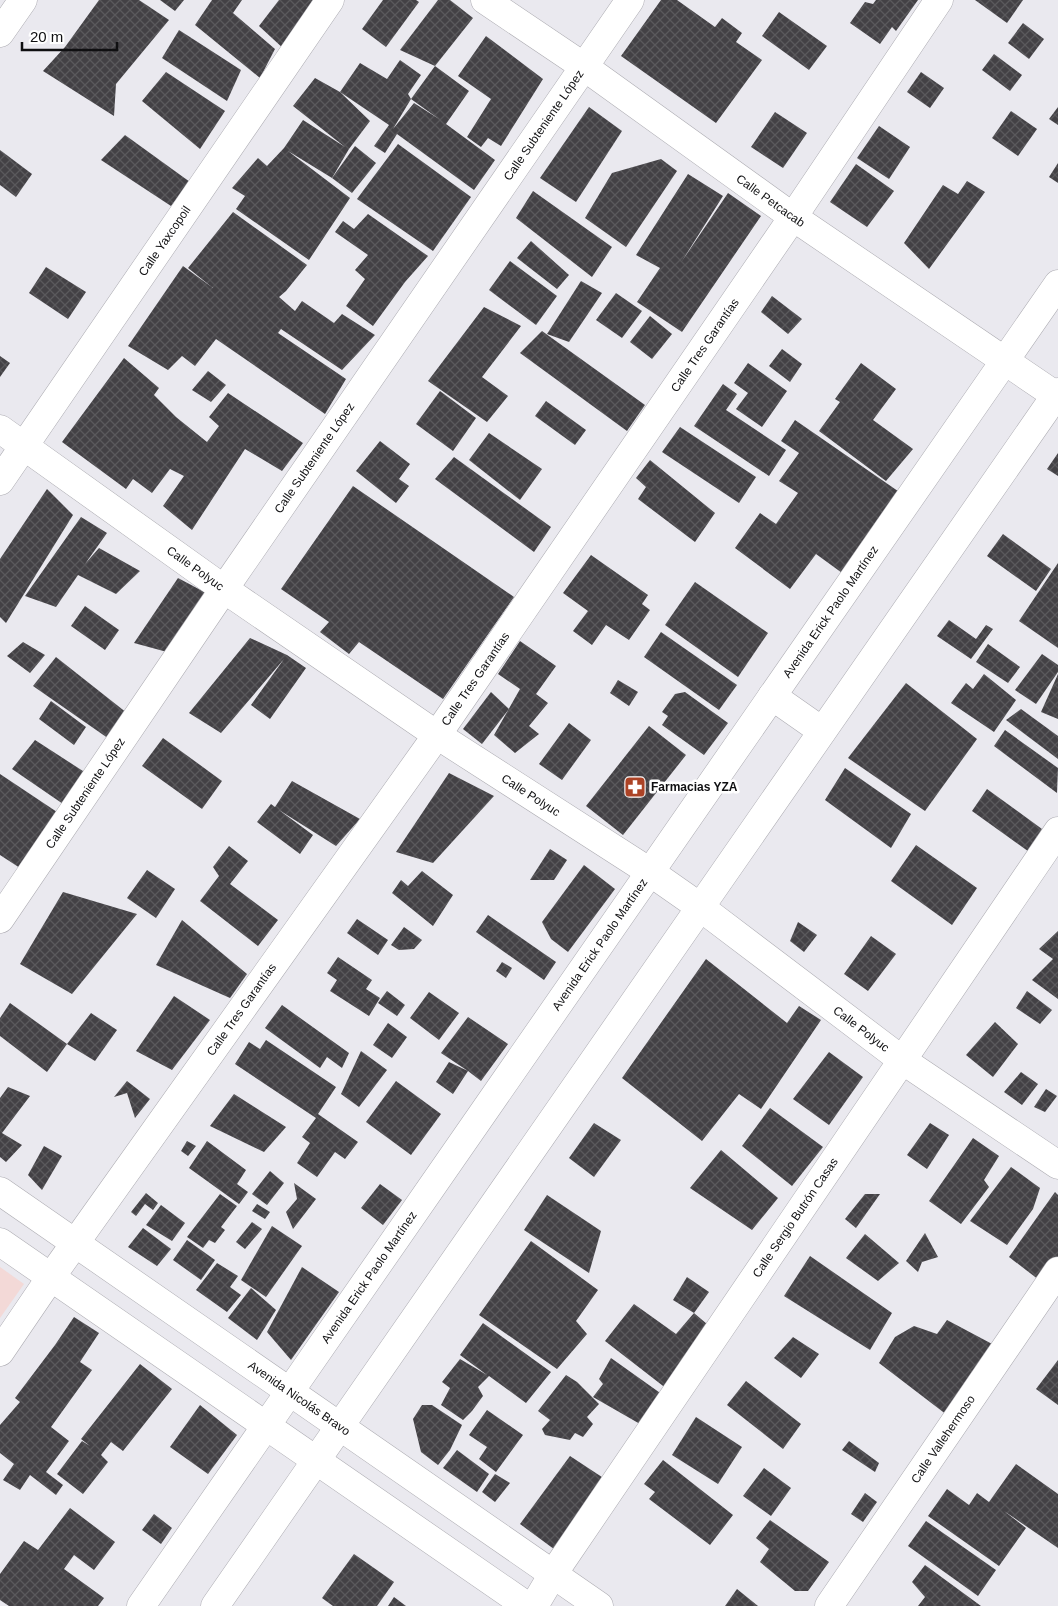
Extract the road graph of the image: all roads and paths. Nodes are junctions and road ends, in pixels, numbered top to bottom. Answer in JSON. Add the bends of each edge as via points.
{"nodes":[{"id":1,"x":23,"y":0,"type":"edge"},
{"id":2,"x":330,"y":0,"type":"edge"},
{"id":3,"x":485,"y":0,"type":"edge"},
{"id":4,"x":630,"y":0,"type":"edge"},
{"id":5,"x":939,"y":0,"type":"edge"},
{"id":6,"x":0,"y":33,"type":"edge"},
{"id":7,"x":583,"y":66,"type":"junction"},
{"id":8,"x":793,"y":217,"type":"junction"},
{"id":9,"x":1058,"y":284,"type":"edge"},
{"id":10,"x":1005,"y":360,"type":"junction"},
{"id":11,"x":1057,"y":395,"type":"edge"},
{"id":12,"x":0,"y":429,"type":"edge"},
{"id":13,"x":24,"y":446,"type":"junction"},
{"id":14,"x":0,"y":481,"type":"edge"},
{"id":15,"x":224,"y":589,"type":"junction"},
{"id":16,"x":772,"y":696,"type":"junction"},
{"id":17,"x":822,"y":731,"type":"junction"},
{"id":18,"x":437,"y":735,"type":"junction"},
{"id":19,"x":1058,"y":831,"type":"edge"},
{"id":20,"x":650,"y":872,"type":"junction"},
{"id":21,"x":700,"y":907,"type":"junction"},
{"id":22,"x":0,"y":919,"type":"edge"},
{"id":23,"x":902,"y":1060,"type":"junction"},
{"id":24,"x":1058,"y":1165,"type":"edge"},
{"id":25,"x":0,"y":1191,"type":"edge"},
{"id":26,"x":0,"y":1242,"type":"edge"},
{"id":27,"x":76,"y":1244,"type":"junction"},
{"id":28,"x":1058,"y":1271,"type":"edge"},
{"id":29,"x":51,"y":1277,"type":"junction"},
{"id":30,"x":0,"y":1352,"type":"edge"},
{"id":31,"x":290,"y":1392,"type":"junction"},
{"id":32,"x":266,"y":1426,"type":"junction"},
{"id":33,"x":340,"y":1427,"type":"junction"},
{"id":34,"x":316,"y":1461,"type":"junction"},
{"id":35,"x":553,"y":1574,"type":"junction"},
{"id":36,"x":141,"y":1606,"type":"edge"},
{"id":37,"x":216,"y":1606,"type":"edge"},
{"id":38,"x":526,"y":1606,"type":"edge"},
{"id":39,"x":534,"y":1606,"type":"edge"},
{"id":40,"x":599,"y":1606,"type":"edge"},
{"id":41,"x":829,"y":1606,"type":"edge"}],
"edges":[{"from":1,"to":6,"type":"street"},
{"from":2,"to":13,"type":"street","name":"Calle Yaxcopoil"},
{"from":3,"to":7,"type":"street","name":"Calle Petcacab"},
{"from":4,"to":7,"type":"street","name":"Calle Subteniente López"},
{"from":5,"to":8,"type":"street","name":"Calle Tres Garantías"},
{"from":7,"to":8,"type":"street","name":"Calle Petcacab"},
{"from":7,"to":15,"type":"street","name":"Calle Subteniente López"},
{"from":8,"to":10,"type":"street","name":"Calle Petcacab"},
{"from":8,"to":18,"type":"street","name":"Calle Tres Garantías"},
{"from":9,"to":10,"type":"street","name":"Avenida Erick Paolo Martínez"},
{"from":10,"to":11,"type":"street","name":"Calle Petcacab"},
{"from":10,"to":16,"type":"street","name":"Avenida Erick Paolo Martínez"},
{"from":11,"to":17,"type":"street"},
{"from":12,"to":13,"type":"street","name":"Calle Polyuc"},
{"from":13,"to":14,"type":"street","name":"Calle Yaxcopoil"},
{"from":13,"to":15,"type":"street","name":"Calle Polyuc"},
{"from":15,"to":18,"type":"street","name":"Calle Polyuc"},
{"from":15,"to":22,"type":"street","name":"Calle Subteniente López"},
{"from":16,"to":17,"type":"street"},
{"from":16,"to":20,"type":"street","name":"Avenida Erick Paolo Martínez"},
{"from":17,"to":21,"type":"street"},
{"from":18,"to":20,"type":"street","name":"Calle Polyuc"},
{"from":18,"to":27,"type":"street","name":"Calle Tres Garantías"},
{"from":19,"to":23,"type":"street","name":"Calle Sergio Butrón Casas"},
{"from":20,"to":21,"type":"street","name":"Calle Polyuc"},
{"from":20,"to":31,"type":"street","name":"Avenida Erick Paolo Martínez"},
{"from":21,"to":23,"type":"street","name":"Calle Polyuc"},
{"from":21,"to":33,"type":"street"},
{"from":23,"to":24,"type":"street","name":"Calle Polyuc"},
{"from":23,"to":35,"type":"street","name":"Calle Sergio Butrón Casas"},
{"from":25,"to":27,"type":"street","name":"Avenida Nicolás Bravo"},
{"from":26,"to":29,"type":"street"},
{"from":27,"to":29,"type":"street","name":"Calle Tres Garantías"},
{"from":27,"to":31,"type":"street","name":"Avenida Nicolás Bravo"},
{"from":28,"to":41,"type":"street","name":"Calle Vallehermoso"},
{"from":29,"to":30,"type":"street","name":"Calle Tres Garantías"},
{"from":29,"to":32,"type":"street"},
{"from":31,"to":32,"type":"street","name":"Avenida Erick Paolo Martínez"},
{"from":31,"to":33,"type":"street","name":"Avenida Nicolás Bravo"},
{"from":32,"to":34,"type":"street"},
{"from":32,"to":36,"type":"street","name":"Avenida Erick Paolo Martínez"},
{"from":33,"to":34,"type":"street"},
{"from":33,"to":35,"type":"street","name":"Avenida Nicolás Bravo"},
{"from":34,"to":37,"type":"street"},
{"from":34,"to":38,"type":"street"},
{"from":35,"to":39,"type":"street","name":"Calle Sergio Butrón Casas"},
{"from":35,"to":40,"type":"street","name":"Avenida Nicolás Bravo"}]}
